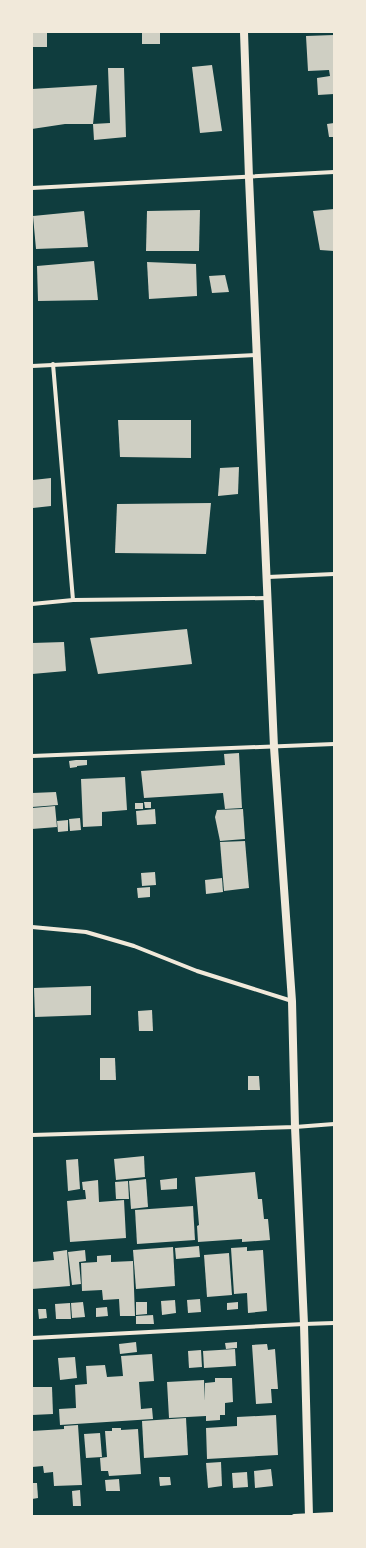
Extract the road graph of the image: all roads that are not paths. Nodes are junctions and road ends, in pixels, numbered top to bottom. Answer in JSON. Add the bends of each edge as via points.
{"nodes":[{"id":1,"x":244,"y":32,"type":"edge"},
{"id":2,"x":334,"y":172,"type":"edge"},
{"id":3,"x":249,"y":178,"type":"junction"},
{"id":4,"x":32,"y":188,"type":"edge"},
{"id":5,"x":257,"y":355,"type":"junction"},
{"id":6,"x":53,"y":364,"type":"junction"},
{"id":7,"x":32,"y":366,"type":"edge"},
{"id":8,"x":334,"y":574,"type":"edge"},
{"id":9,"x":268,"y":577,"type":"junction"},
{"id":10,"x":268,"y":598,"type":"junction"},
{"id":11,"x":72,"y":600,"type":"junction"},
{"id":12,"x":32,"y":604,"type":"edge"},
{"id":13,"x":334,"y":744,"type":"edge"},
{"id":14,"x":274,"y":747,"type":"junction"},
{"id":15,"x":32,"y":756,"type":"edge"},
{"id":16,"x":32,"y":927,"type":"edge"},
{"id":17,"x":292,"y":1001,"type":"junction"},
{"id":18,"x":334,"y":1124,"type":"edge"},
{"id":19,"x":295,"y":1127,"type":"junction"},
{"id":20,"x":32,"y":1135,"type":"edge"},
{"id":21,"x":334,"y":1323,"type":"edge"},
{"id":22,"x":304,"y":1324,"type":"junction"},
{"id":23,"x":32,"y":1338,"type":"edge"},
{"id":24,"x":334,"y":1514,"type":"edge"},
{"id":25,"x":294,"y":1516,"type":"edge"},
{"id":26,"x":309,"y":1516,"type":"edge"}],
"edges":[{"from":1,"to":3,"type":"main road"},
{"from":2,"to":3,"type":"street"},
{"from":3,"to":4,"type":"street"},
{"from":3,"to":5,"type":"main road"},
{"from":5,"to":6,"type":"street"},
{"from":5,"to":9,"type":"main road"},
{"from":6,"to":7,"type":"street"},
{"from":6,"to":11,"type":"street"},
{"from":8,"to":9,"type":"street"},
{"from":9,"to":10,"type":"main road"},
{"from":10,"to":11,"type":"street"},
{"from":10,"to":14,"type":"main road"},
{"from":11,"to":12,"type":"street"},
{"from":13,"to":14,"type":"street"},
{"from":14,"to":15,"type":"street"},
{"from":14,"to":17,"type":"main road"},
{"from":16,"to":17,"type":"street","via":[[86,932]]},
{"from":17,"to":19,"type":"main road"},
{"from":18,"to":19,"type":"street"},
{"from":19,"to":20,"type":"street"},
{"from":19,"to":22,"type":"main road"},
{"from":21,"to":22,"type":"street"},
{"from":22,"to":23,"type":"street"},
{"from":22,"to":26,"type":"main road"},
{"from":24,"to":26,"type":"street"},
{"from":25,"to":26,"type":"street"}]}
